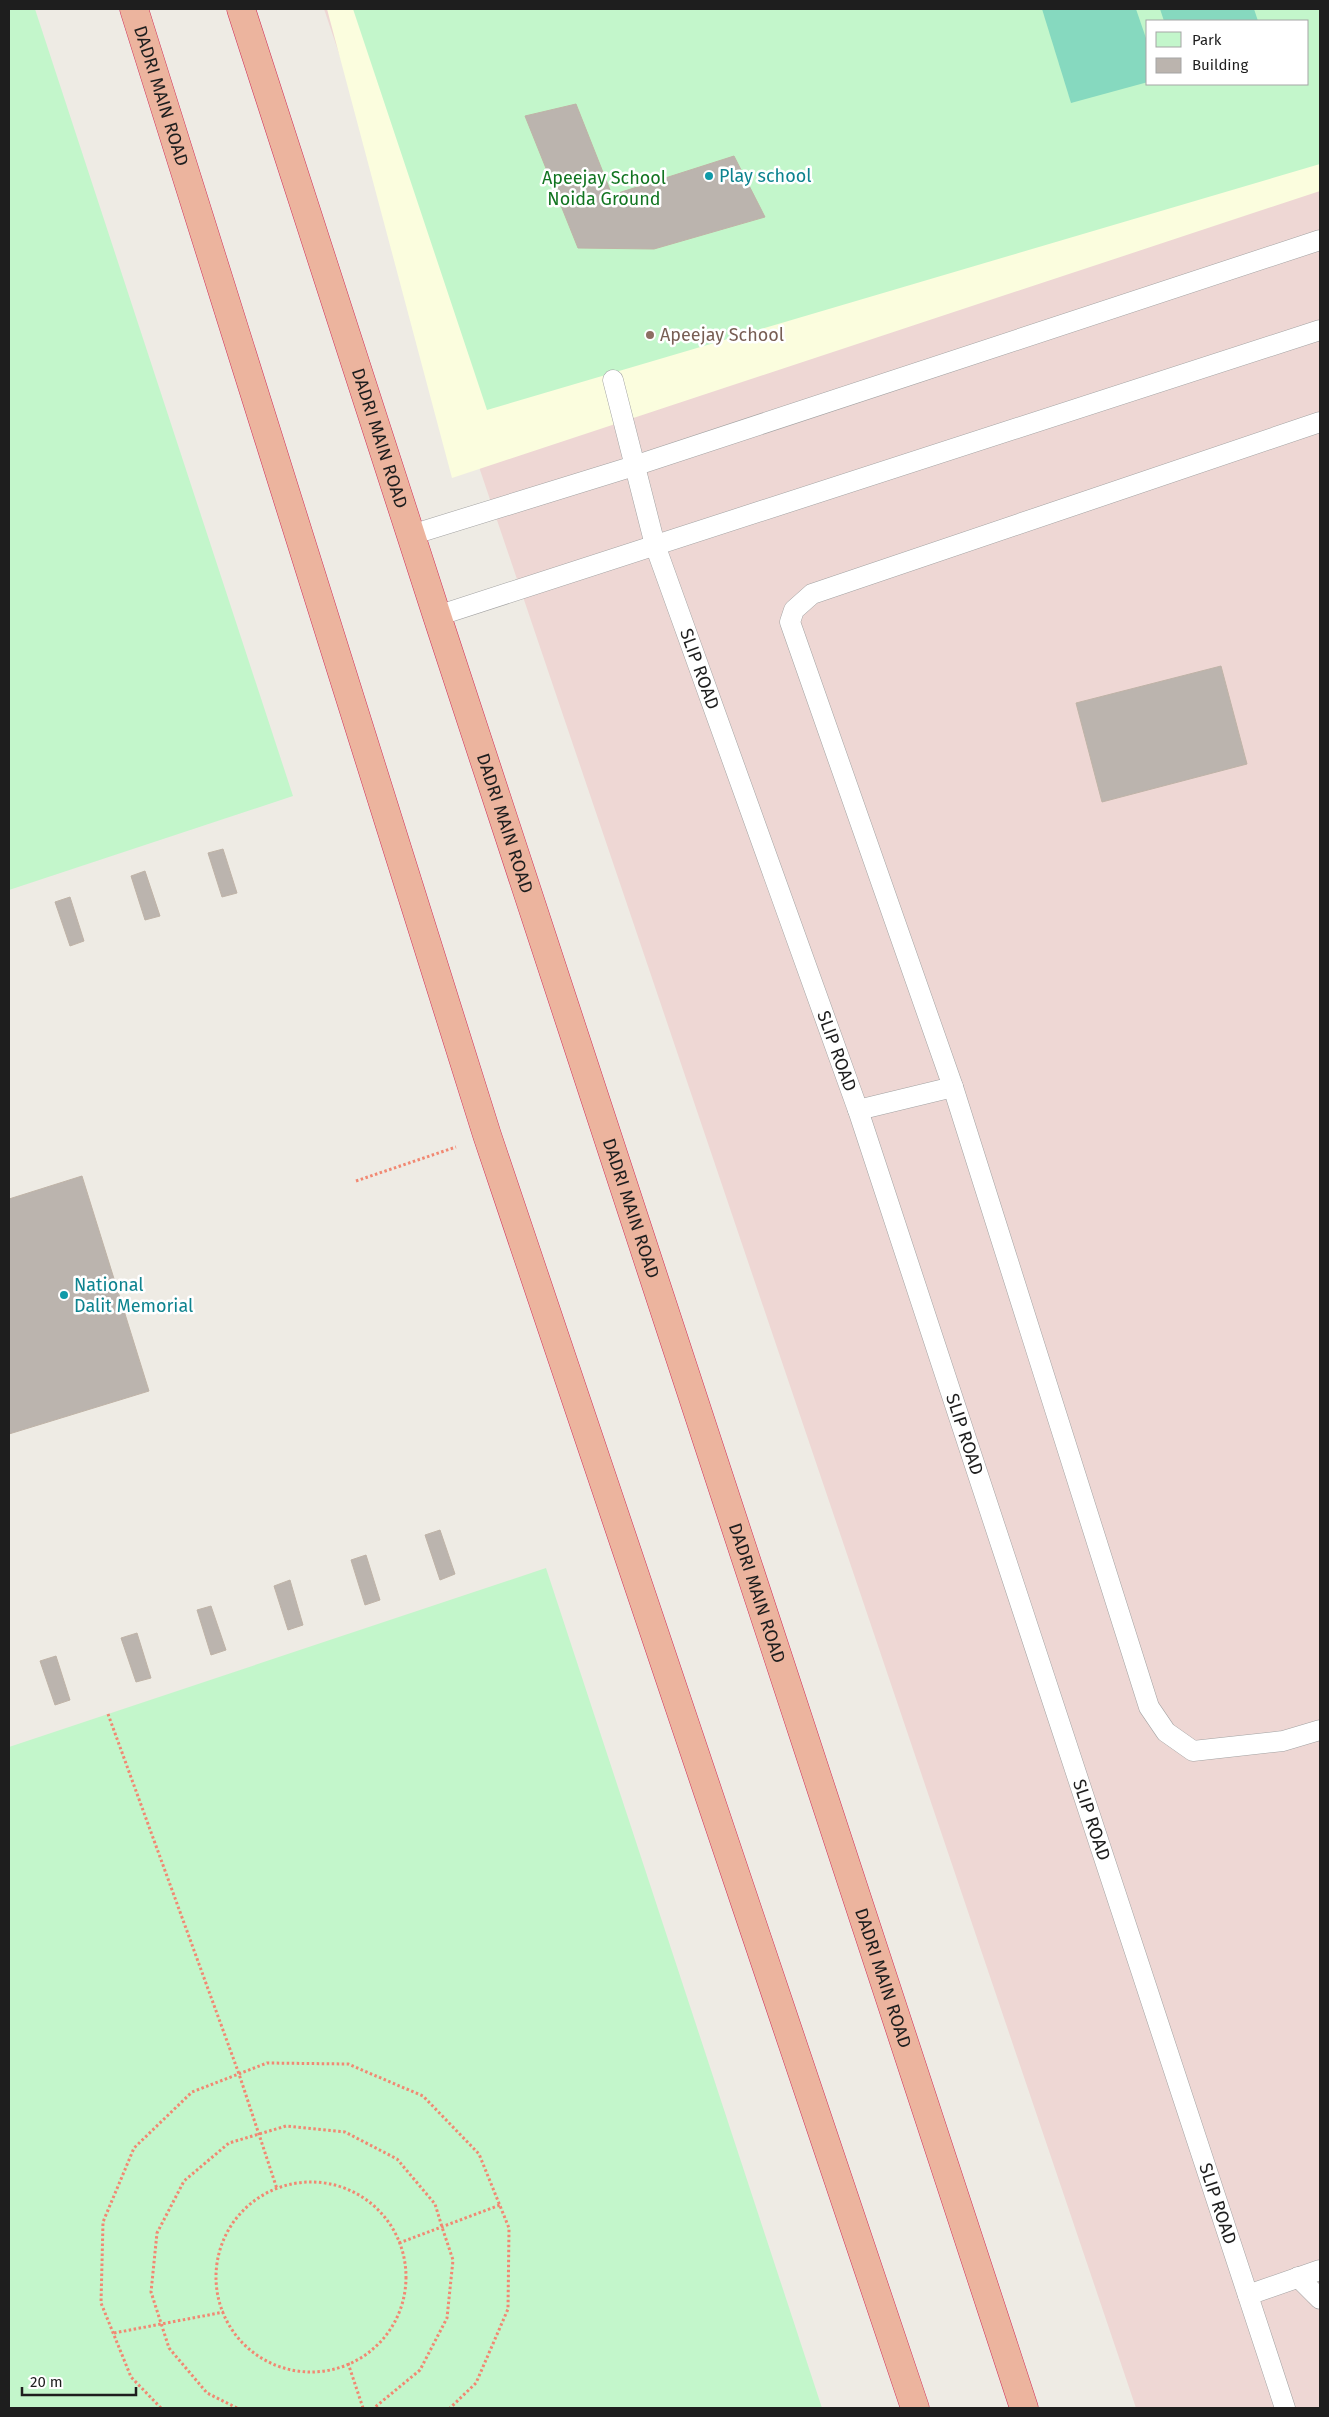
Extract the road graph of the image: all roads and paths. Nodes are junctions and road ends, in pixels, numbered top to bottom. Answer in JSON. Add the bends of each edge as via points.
{"nodes":[{"id":1,"x":134,"y":9,"type":"edge"},
{"id":2,"x":241,"y":9,"type":"edge"},
{"id":3,"x":1320,"y":240,"type":"edge"},
{"id":4,"x":1320,"y":330,"type":"edge"},
{"id":5,"x":613,"y":380,"type":"dead end"},
{"id":6,"x":1320,"y":422,"type":"edge"},
{"id":7,"x":634,"y":466,"type":"junction"},
{"id":8,"x":411,"y":535,"type":"junction"},
{"id":9,"x":655,"y":545,"type":"junction"},
{"id":10,"x":437,"y":616,"type":"junction"},
{"id":11,"x":953,"y":1087,"type":"junction"},
{"id":12,"x":858,"y":1110,"type":"junction"},
{"id":13,"x":487,"y":1136,"type":"junction"},
{"id":14,"x":356,"y":1181,"type":"dead end"},
{"id":15,"x":108,"y":1714,"type":"dead end"},
{"id":16,"x":1320,"y":1730,"type":"edge"},
{"id":17,"x":238,"y":2074,"type":"junction"},
{"id":18,"x":259,"y":2134,"type":"junction"},
{"id":19,"x":277,"y":2188,"type":"junction"},
{"id":20,"x":500,"y":2205,"type":"junction"},
{"id":21,"x":442,"y":2227,"type":"junction"},
{"id":22,"x":400,"y":2243,"type":"junction"},
{"id":23,"x":1320,"y":2270,"type":"edge"},
{"id":24,"x":1298,"y":2277,"type":"junction"},
{"id":25,"x":1248,"y":2295,"type":"junction"},
{"id":26,"x":1320,"y":2299,"type":"edge"},
{"id":27,"x":224,"y":2312,"type":"junction"},
{"id":28,"x":162,"y":2324,"type":"junction"},
{"id":29,"x":114,"y":2333,"type":"junction"},
{"id":30,"x":348,"y":2363,"type":"junction"},
{"id":31,"x":161,"y":2408,"type":"edge"},
{"id":32,"x":237,"y":2408,"type":"edge"},
{"id":33,"x":363,"y":2408,"type":"edge"},
{"id":34,"x":374,"y":2408,"type":"edge"},
{"id":35,"x":450,"y":2408,"type":"edge"},
{"id":36,"x":916,"y":2408,"type":"edge"},
{"id":37,"x":1024,"y":2408,"type":"edge"},
{"id":38,"x":1285,"y":2408,"type":"edge"}],
"edges":[{"from":1,"to":13,"type":"highway","name":"DADRI MAIN ROAD"},
{"from":2,"to":8,"type":"highway","name":"DADRI MAIN ROAD"},
{"from":3,"to":7,"type":"lane"},
{"from":4,"to":9,"type":"lane"},
{"from":5,"to":7,"type":"lane","name":"SLIP ROAD"},
{"from":6,"to":11,"type":"lane","via":[[812,594],[794,610],[790,622]]},
{"from":7,"to":8,"type":"lane"},
{"from":7,"to":9,"type":"lane","name":"SLIP ROAD"},
{"from":8,"to":10,"type":"highway","name":"DADRI MAIN ROAD"},
{"from":9,"to":10,"type":"lane"},
{"from":9,"to":12,"type":"lane","name":"SLIP ROAD"},
{"from":10,"to":37,"type":"highway","name":"DADRI MAIN ROAD"},
{"from":11,"to":12,"type":"lane"},
{"from":11,"to":16,"type":"lane","via":[[1148,1707],[1166,1732],[1192,1751],[1283,1741]]},
{"from":12,"to":25,"type":"lane","name":"SLIP ROAD"},
{"from":13,"to":14,"type":"path"},
{"from":13,"to":36,"type":"highway","name":"DADRI MAIN ROAD"},
{"from":15,"to":17,"type":"path"},
{"from":17,"to":18,"type":"path"},
{"from":17,"to":20,"type":"path","via":[[268,2063],[348,2064],[423,2096],[479,2154]]},
{"from":17,"to":29,"type":"path","via":[[192,2092],[134,2148],[103,2222],[101,2303]]},
{"from":18,"to":19,"type":"path"},
{"from":18,"to":21,"type":"path","via":[[286,2126],[345,2132],[397,2159],[435,2204]]},
{"from":18,"to":28,"type":"path","via":[[229,2143],[184,2181],[157,2233],[151,2292]]},
{"from":19,"to":22,"type":"path","via":[[295,2182],[332,2183],[366,2198],[393,2225]]},
{"from":19,"to":27,"type":"path","via":[[260,2196],[232,2221],[217,2255],[216,2293]]},
{"from":20,"to":21,"type":"path"},
{"from":20,"to":35,"type":"path","via":[[509,2228],[508,2309],[476,2383]]},
{"from":21,"to":22,"type":"path"},
{"from":21,"to":34,"type":"path","via":[[452,2260],[447,2318],[420,2370]]},
{"from":22,"to":30,"type":"path","via":[[406,2260],[406,2297],[390,2332],[363,2358]]},
{"from":23,"to":24,"type":"lane"},
{"from":24,"to":25,"type":"lane"},
{"from":24,"to":26,"type":"lane"},
{"from":25,"to":38,"type":"lane","name":"SLIP ROAD"},
{"from":27,"to":28,"type":"path"},
{"from":27,"to":30,"type":"path","via":[[230,2328],[256,2355],[290,2370],[328,2371]]},
{"from":28,"to":29,"type":"path"},
{"from":28,"to":32,"type":"path","via":[[169,2348],[207,2393]]},
{"from":29,"to":31,"type":"path","via":[[131,2377]]},
{"from":30,"to":33,"type":"path"}]}
